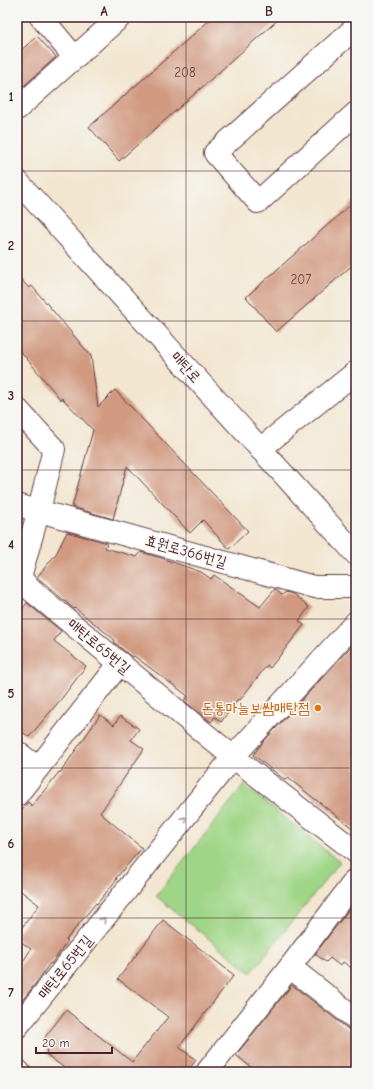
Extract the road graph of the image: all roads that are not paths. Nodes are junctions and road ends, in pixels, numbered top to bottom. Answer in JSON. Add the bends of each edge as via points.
{"nodes":[{"id":1,"x":41,"y":17,"type":"edge"},
{"id":2,"x":108,"y":21,"type":"edge"},
{"id":3,"x":353,"y":26,"type":"edge"},
{"id":4,"x":74,"y":58,"type":"junction"},
{"id":5,"x":17,"y":109,"type":"edge"},
{"id":6,"x":356,"y":113,"type":"edge"},
{"id":7,"x":17,"y":181,"type":"edge"},
{"id":8,"x":356,"y":372,"type":"edge"},
{"id":9,"x":17,"y":409,"type":"edge"},
{"id":10,"x":260,"y":449,"type":"junction"},
{"id":11,"x":17,"y":505,"type":"edge"},
{"id":12,"x":39,"y":510,"type":"junction"},
{"id":13,"x":356,"y":554,"type":"edge"},
{"id":14,"x":356,"y":587,"type":"edge"},
{"id":15,"x":356,"y":622,"type":"edge"},
{"id":16,"x":120,"y":663,"type":"junction"},
{"id":17,"x":17,"y":752,"type":"edge"},
{"id":18,"x":234,"y":757,"type":"junction"},
{"id":19,"x":38,"y":768,"type":"junction"},
{"id":20,"x":17,"y":795,"type":"edge"},
{"id":21,"x":356,"y":852,"type":"edge"},
{"id":22,"x":356,"y":879,"type":"edge"},
{"id":23,"x":290,"y":967,"type":"junction"},
{"id":24,"x":356,"y":1019,"type":"edge"},
{"id":25,"x":17,"y":1027,"type":"edge"},
{"id":26,"x":17,"y":1070,"type":"edge"},
{"id":27,"x":213,"y":1070,"type":"edge"},
{"id":28,"x":19,"y":1072,"type":"edge"}],
"edges":[{"from":1,"to":4,"type":"street"},
{"from":2,"to":4,"type":"street"},
{"from":3,"to":6,"type":"street","via":[[215,153],[258,202]]},
{"from":4,"to":5,"type":"street"},
{"from":7,"to":10,"type":"street","name":"매탄로"},
{"from":8,"to":10,"type":"street"},
{"from":9,"to":12,"type":"street","via":[[54,449]]},
{"from":10,"to":13,"type":"street","name":"매탄로"},
{"from":11,"to":12,"type":"street","name":"효원로366번길"},
{"from":12,"to":14,"type":"street","name":"효원로366번길","via":[[314,587]]},
{"from":12,"to":16,"type":"street","name":"매탄로65번길","via":[[20,577],[31,590]]},
{"from":15,"to":18,"type":"street","name":"매탄로65번길"},
{"from":16,"to":18,"type":"street","name":"매탄로65번길"},
{"from":16,"to":19,"type":"street"},
{"from":17,"to":19,"type":"street"},
{"from":18,"to":21,"type":"street","name":"매탄로65번길"},
{"from":25,"to":18,"type":"street","name":"매탄로65번길","one_way":true},
{"from":19,"to":20,"type":"street"},
{"from":22,"to":23,"type":"street"},
{"from":23,"to":24,"type":"street"},
{"from":23,"to":27,"type":"street"},
{"from":26,"to":28,"type":"street"}]}
